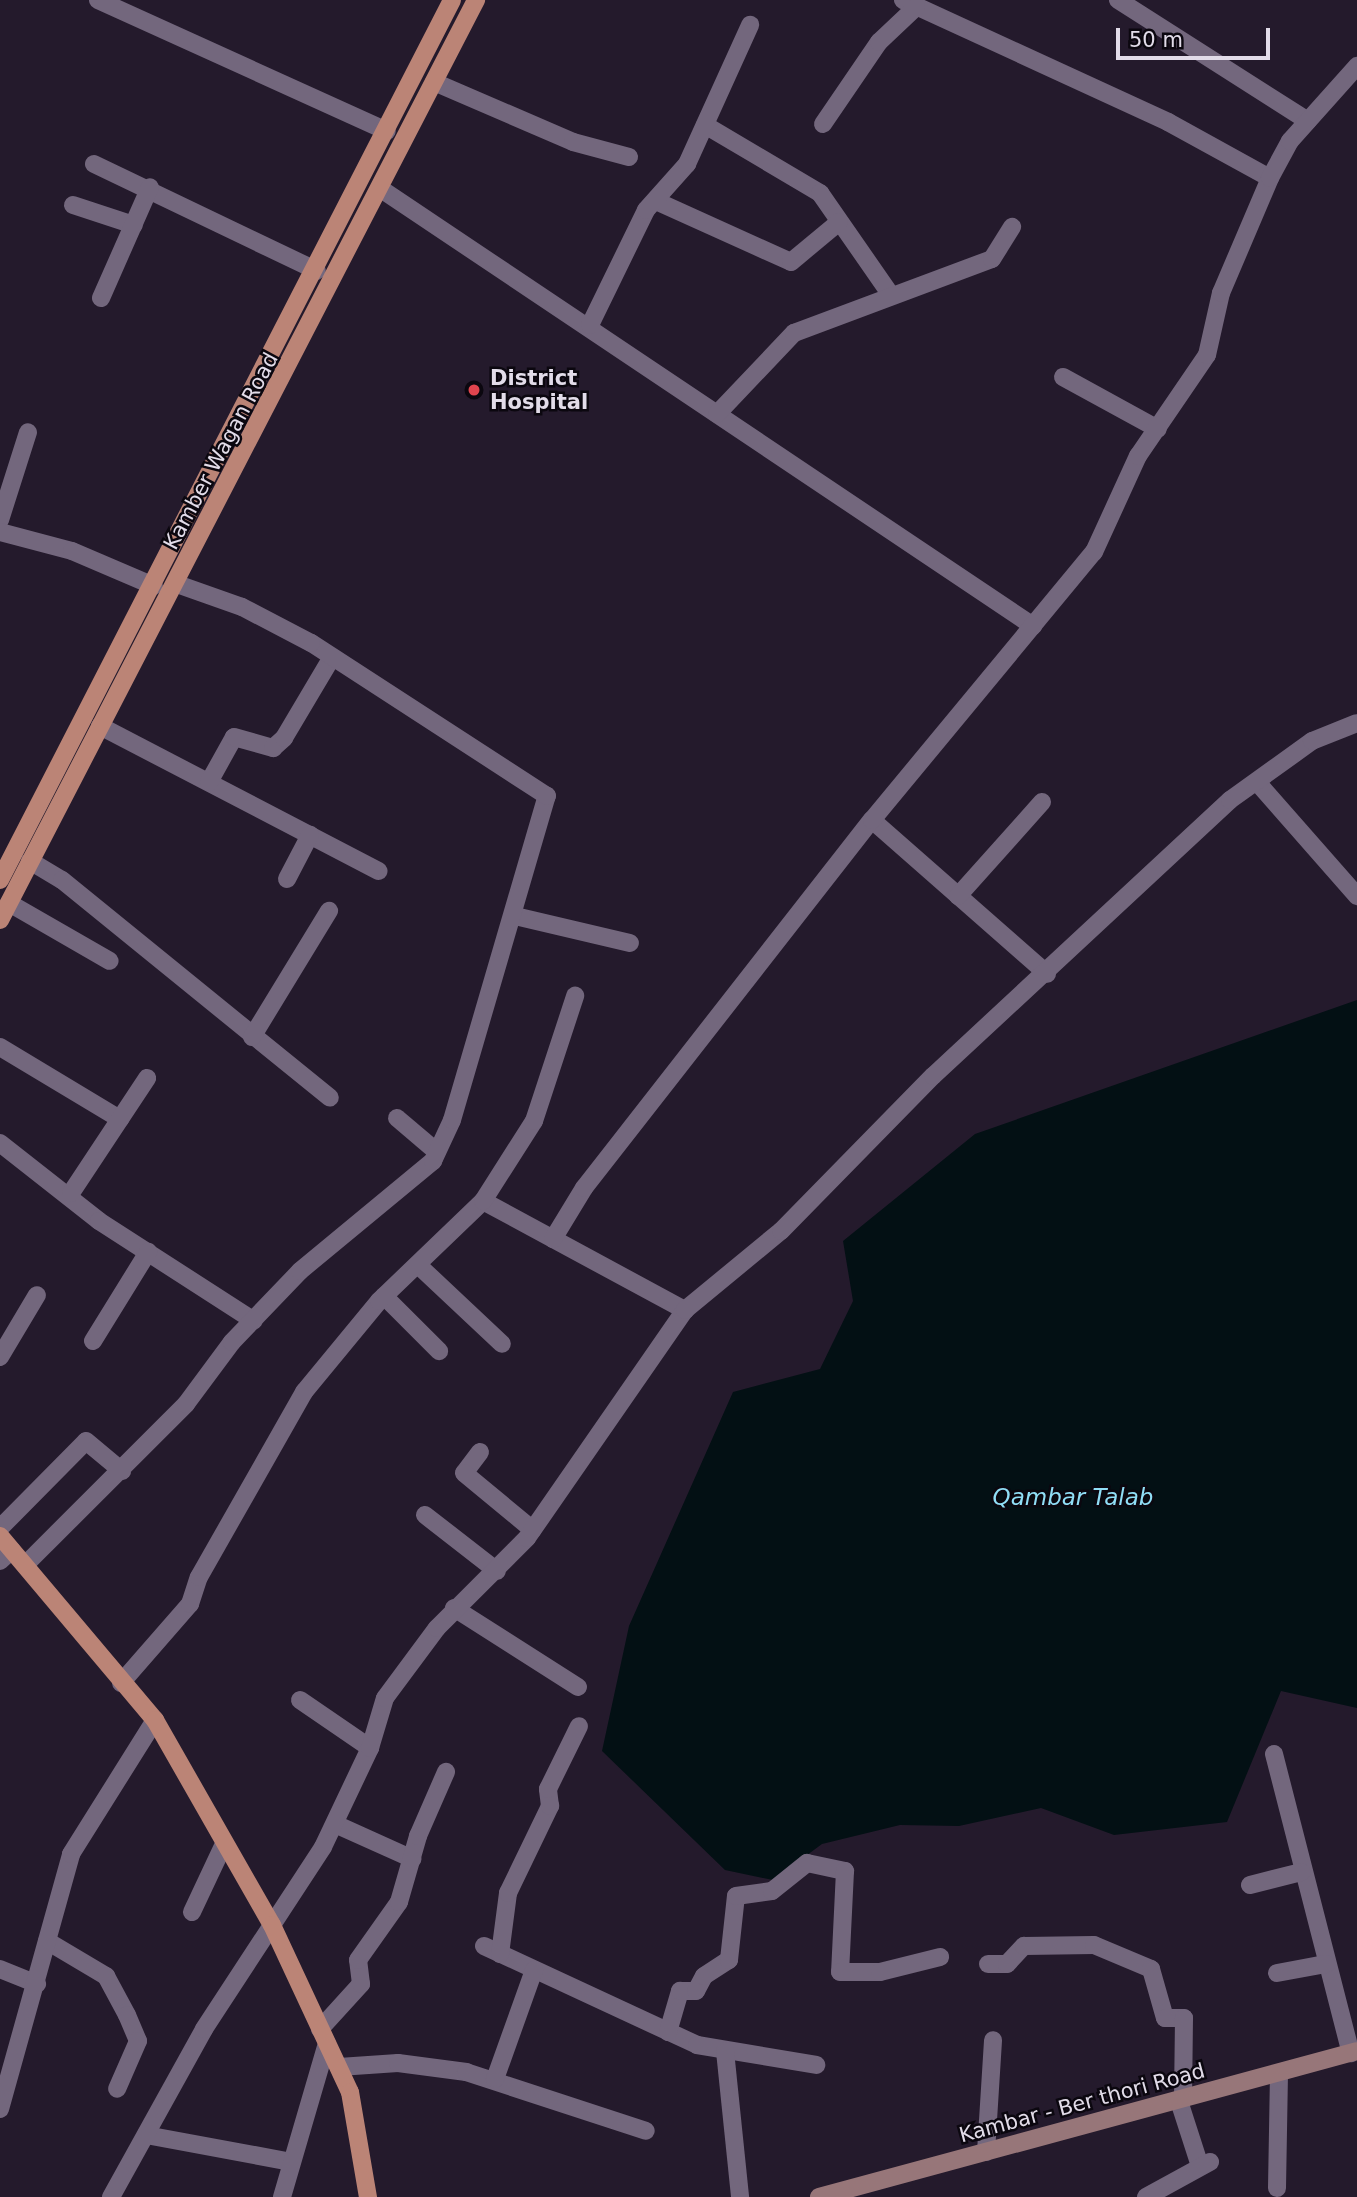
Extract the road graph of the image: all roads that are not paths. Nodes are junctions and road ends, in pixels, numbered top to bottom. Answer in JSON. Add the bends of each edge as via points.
{"nodes":[{"id":1,"x":98,"y":0,"type":"edge"},
{"id":2,"x":452,"y":0,"type":"edge"},
{"id":3,"x":476,"y":0,"type":"edge"},
{"id":4,"x":1118,"y":0,"type":"edge"},
{"id":5,"x":910,"y":4,"type":"edge"},
{"id":6,"x":750,"y":24,"type":"dead end"},
{"id":7,"x":1357,"y":66,"type":"edge"},
{"id":8,"x":434,"y":82,"type":"junction"},
{"id":9,"x":1308,"y":121,"type":"junction"},
{"id":10,"x":822,"y":124,"type":"dead end"},
{"id":11,"x":705,"y":125,"type":"junction"},
{"id":12,"x":387,"y":131,"type":"junction"},
{"id":13,"x":629,"y":157,"type":"dead end"},
{"id":14,"x":94,"y":164,"type":"dead end"},
{"id":15,"x":1270,"y":178,"type":"junction"},
{"id":16,"x":150,"y":187,"type":"junction"},
{"id":17,"x":381,"y":189,"type":"junction"},
{"id":18,"x":656,"y":201,"type":"junction"},
{"id":19,"x":73,"y":205,"type":"dead end"},
{"id":20,"x":839,"y":222,"type":"junction"},
{"id":21,"x":134,"y":225,"type":"junction"},
{"id":22,"x":1012,"y":227,"type":"dead end"},
{"id":23,"x":317,"y":271,"type":"junction"},
{"id":24,"x":891,"y":295,"type":"junction"},
{"id":25,"x":102,"y":298,"type":"dead end"},
{"id":26,"x":590,"y":325,"type":"junction"},
{"id":27,"x":1063,"y":377,"type":"dead end"},
{"id":28,"x":716,"y":414,"type":"junction"},
{"id":29,"x":1158,"y":429,"type":"junction"},
{"id":30,"x":28,"y":432,"type":"dead end"},
{"id":31,"x":0,"y":520,"type":"edge"},
{"id":32,"x":0,"y":533,"type":"edge"},
{"id":33,"x":177,"y":584,"type":"junction"},
{"id":34,"x":154,"y":586,"type":"junction"},
{"id":35,"x":1033,"y":626,"type":"junction"},
{"id":36,"x":332,"y":657,"type":"junction"},
{"id":37,"x":1357,"y":723,"type":"edge"},
{"id":38,"x":100,"y":726,"type":"junction"},
{"id":39,"x":209,"y":782,"type":"junction"},
{"id":40,"x":1256,"y":782,"type":"junction"},
{"id":41,"x":1042,"y":802,"type":"dead end"},
{"id":42,"x":872,"y":820,"type":"junction"},
{"id":43,"x":310,"y":835,"type":"junction"},
{"id":44,"x":30,"y":861,"type":"junction"},
{"id":45,"x":379,"y":871,"type":"dead end"},
{"id":46,"x":287,"y":879,"type":"dead end"},
{"id":47,"x":0,"y":880,"type":"edge"},
{"id":48,"x":958,"y":896,"type":"junction"},
{"id":49,"x":1357,"y":896,"type":"edge"},
{"id":50,"x":9,"y":903,"type":"junction"},
{"id":51,"x":329,"y":911,"type":"dead end"},
{"id":52,"x":515,"y":916,"type":"junction"},
{"id":53,"x":0,"y":920,"type":"edge"},
{"id":54,"x":630,"y":943,"type":"dead end"},
{"id":55,"x":110,"y":961,"type":"dead end"},
{"id":56,"x":1047,"y":974,"type":"junction"},
{"id":57,"x":575,"y":996,"type":"dead end"},
{"id":58,"x":253,"y":1037,"type":"junction"},
{"id":59,"x":0,"y":1047,"type":"edge"},
{"id":60,"x":147,"y":1078,"type":"dead end"},
{"id":61,"x":330,"y":1098,"type":"dead end"},
{"id":62,"x":397,"y":1118,"type":"dead end"},
{"id":63,"x":120,"y":1119,"type":"junction"},
{"id":64,"x":0,"y":1143,"type":"edge"},
{"id":65,"x":437,"y":1152,"type":"junction"},
{"id":66,"x":71,"y":1193,"type":"junction"},
{"id":67,"x":483,"y":1201,"type":"junction"},
{"id":68,"x":553,"y":1239,"type":"junction"},
{"id":69,"x":148,"y":1251,"type":"junction"},
{"id":70,"x":418,"y":1265,"type":"junction"},
{"id":71,"x":37,"y":1295,"type":"dead end"},
{"id":72,"x":384,"y":1296,"type":"junction"},
{"id":73,"x":685,"y":1310,"type":"junction"},
{"id":74,"x":254,"y":1321,"type":"junction"},
{"id":75,"x":93,"y":1341,"type":"dead end"},
{"id":76,"x":502,"y":1344,"type":"dead end"},
{"id":77,"x":439,"y":1351,"type":"dead end"},
{"id":78,"x":0,"y":1357,"type":"edge"},
{"id":79,"x":481,"y":1452,"type":"dead end"},
{"id":80,"x":122,"y":1471,"type":"junction"},
{"id":81,"x":425,"y":1516,"type":"dead end"},
{"id":82,"x":0,"y":1528,"type":"edge"},
{"id":83,"x":533,"y":1530,"type":"junction"},
{"id":84,"x":0,"y":1536,"type":"edge"},
{"id":85,"x":6,"y":1556,"type":"edge"},
{"id":86,"x":25,"y":1565,"type":"junction"},
{"id":87,"x":497,"y":1571,"type":"junction"},
{"id":88,"x":454,"y":1608,"type":"junction"},
{"id":89,"x":121,"y":1683,"type":"junction"},
{"id":90,"x":578,"y":1687,"type":"dead end"},
{"id":91,"x":300,"y":1700,"type":"dead end"},
{"id":92,"x":155,"y":1720,"type":"junction"},
{"id":93,"x":579,"y":1726,"type":"dead end"},
{"id":94,"x":370,"y":1748,"type":"junction"},
{"id":95,"x":1274,"y":1754,"type":"dead end"},
{"id":96,"x":446,"y":1772,"type":"dead end"},
{"id":97,"x":335,"y":1824,"type":"junction"},
{"id":98,"x":224,"y":1844,"type":"junction"},
{"id":99,"x":413,"y":1859,"type":"junction"},
{"id":100,"x":1301,"y":1872,"type":"junction"},
{"id":101,"x":1250,"y":1885,"type":"dead end"},
{"id":102,"x":192,"y":1912,"type":"dead end"},
{"id":103,"x":272,"y":1925,"type":"junction"},
{"id":104,"x":47,"y":1941,"type":"junction"},
{"id":105,"x":940,"y":1958,"type":"dead end"},
{"id":106,"x":988,"y":1964,"type":"dead end"},
{"id":107,"x":1326,"y":1964,"type":"junction"},
{"id":108,"x":0,"y":1969,"type":"edge"},
{"id":109,"x":534,"y":1970,"type":"junction"},
{"id":110,"x":1277,"y":1973,"type":"dead end"},
{"id":111,"x":37,"y":1984,"type":"junction"},
{"id":112,"x":667,"y":2032,"type":"junction"},
{"id":113,"x":324,"y":2036,"type":"junction"},
{"id":114,"x":993,"y":2040,"type":"dead end"},
{"id":115,"x":725,"y":2051,"type":"junction"},
{"id":116,"x":1354,"y":2052,"type":"edge"},
{"id":117,"x":816,"y":2066,"type":"dead end"},
{"id":118,"x":339,"y":2067,"type":"junction"},
{"id":119,"x":1279,"y":2075,"type":"junction"},
{"id":120,"x":495,"y":2079,"type":"junction"},
{"id":121,"x":117,"y":2089,"type":"dead end"},
{"id":122,"x":1181,"y":2101,"type":"junction"},
{"id":123,"x":0,"y":2109,"type":"edge"},
{"id":124,"x":646,"y":2131,"type":"dead end"},
{"id":125,"x":146,"y":2135,"type":"junction"},
{"id":126,"x":986,"y":2152,"type":"junction"},
{"id":127,"x":291,"y":2162,"type":"junction"},
{"id":128,"x":1277,"y":2188,"type":"dead end"},
{"id":129,"x":111,"y":2197,"type":"edge"},
{"id":130,"x":282,"y":2197,"type":"edge"},
{"id":131,"x":368,"y":2197,"type":"edge"},
{"id":132,"x":740,"y":2197,"type":"edge"},
{"id":133,"x":819,"y":2197,"type":"edge"},
{"id":134,"x":1146,"y":2197,"type":"edge"}],
"edges":[{"from":1,"to":12,"type":"street"},
{"from":2,"to":12,"type":"main road","name":"Kamber Wagan Road"},
{"from":3,"to":8,"type":"main road","name":"Kamber Wagan Road"},
{"from":4,"to":9,"type":"street"},
{"from":5,"to":10,"type":"street"},
{"from":5,"to":15,"type":"street","via":[[1156,117]]},
{"from":6,"to":11,"type":"street"},
{"from":7,"to":9,"type":"street"},
{"from":8,"to":13,"type":"street","via":[[573,142]]},
{"from":8,"to":17,"type":"main road","name":"Kamber Wagan Road"},
{"from":9,"to":15,"type":"street"},
{"from":11,"to":18,"type":"street","via":[[687,164]]},
{"from":11,"to":20,"type":"street","via":[[792,172],[820,193]]},
{"from":12,"to":23,"type":"main road","name":"Kamber Wagan Road"},
{"from":14,"to":16,"type":"street"},
{"from":15,"to":29,"type":"street","via":[[1221,293],[1207,355]]},
{"from":16,"to":21,"type":"street"},
{"from":16,"to":23,"type":"street"},
{"from":17,"to":26,"type":"street"},
{"from":17,"to":33,"type":"main road","name":"Kamber Wagan Road"},
{"from":18,"to":20,"type":"street","via":[[791,262]]},
{"from":18,"to":26,"type":"street"},
{"from":19,"to":21,"type":"street"},
{"from":20,"to":24,"type":"street"},
{"from":21,"to":25,"type":"street"},
{"from":22,"to":24,"type":"street","via":[[992,259]]},
{"from":23,"to":34,"type":"main road","name":"Kamber Wagan Road"},
{"from":24,"to":28,"type":"street","via":[[794,333]]},
{"from":26,"to":28,"type":"street"},
{"from":27,"to":29,"type":"street"},
{"from":28,"to":35,"type":"street"},
{"from":29,"to":35,"type":"street","via":[[1138,456],[1106,534]]},
{"from":30,"to":31,"type":"street"},
{"from":32,"to":34,"type":"street","via":[[72,551]]},
{"from":33,"to":36,"type":"street","via":[[243,607]]},
{"from":33,"to":38,"type":"main road","name":"Kamber Wagan Road"},
{"from":34,"to":47,"type":"main road","name":"Kamber Wagan Road"},
{"from":35,"to":42,"type":"street"},
{"from":36,"to":39,"type":"street","via":[[284,738],[272,748],[234,737]]},
{"from":36,"to":52,"type":"street","via":[[547,796]]},
{"from":37,"to":40,"type":"street","via":[[1312,741]]},
{"from":38,"to":39,"type":"street"},
{"from":38,"to":44,"type":"main road","name":"Kamber Wagan Road"},
{"from":39,"to":43,"type":"street"},
{"from":40,"to":49,"type":"street"},
{"from":40,"to":56,"type":"street","via":[[1166,858]]},
{"from":41,"to":48,"type":"street"},
{"from":42,"to":48,"type":"street"},
{"from":42,"to":68,"type":"street","via":[[584,1188]]},
{"from":43,"to":45,"type":"street"},
{"from":43,"to":46,"type":"street"},
{"from":44,"to":50,"type":"main road","name":"Kamber Wagan Road"},
{"from":44,"to":58,"type":"street","via":[[62,880]]},
{"from":48,"to":56,"type":"street"},
{"from":50,"to":53,"type":"main road","name":"Kamber Wagan Road"},
{"from":50,"to":55,"type":"street"},
{"from":51,"to":58,"type":"street"},
{"from":52,"to":54,"type":"street"},
{"from":52,"to":65,"type":"street"},
{"from":56,"to":73,"type":"street","via":[[888,1119],[781,1231]]},
{"from":57,"to":67,"type":"street","via":[[534,1121]]},
{"from":58,"to":61,"type":"street"},
{"from":59,"to":63,"type":"street"},
{"from":60,"to":63,"type":"street"},
{"from":62,"to":65,"type":"street"},
{"from":63,"to":66,"type":"street"},
{"from":64,"to":66,"type":"street"},
{"from":65,"to":74,"type":"street","via":[[300,1271]]},
{"from":66,"to":69,"type":"street"},
{"from":67,"to":68,"type":"street"},
{"from":67,"to":70,"type":"street"},
{"from":68,"to":73,"type":"street"},
{"from":69,"to":74,"type":"street"},
{"from":69,"to":75,"type":"street"},
{"from":70,"to":72,"type":"street"},
{"from":70,"to":76,"type":"street"},
{"from":71,"to":78,"type":"street"},
{"from":72,"to":77,"type":"street"},
{"from":72,"to":89,"type":"street","via":[[275,1435],[190,1604]]},
{"from":73,"to":83,"type":"street"},
{"from":74,"to":80,"type":"street"},
{"from":79,"to":83,"type":"street","via":[[464,1473]]},
{"from":80,"to":82,"type":"street","via":[[86,1441]]},
{"from":80,"to":86,"type":"street"},
{"from":81,"to":87,"type":"street"},
{"from":83,"to":87,"type":"street"},
{"from":84,"to":85,"type":"main road"},
{"from":85,"to":86,"type":"main road"},
{"from":86,"to":89,"type":"main road"},
{"from":87,"to":88,"type":"street"},
{"from":88,"to":90,"type":"street"},
{"from":88,"to":94,"type":"street","via":[[385,1698]]},
{"from":89,"to":92,"type":"main road"},
{"from":91,"to":94,"type":"street"},
{"from":92,"to":98,"type":"main road"},
{"from":92,"to":104,"type":"street","via":[[71,1854]]},
{"from":93,"to":109,"type":"street","via":[[548,1788],[550,1806],[508,1893],[492,1950]]},
{"from":94,"to":97,"type":"street"},
{"from":95,"to":100,"type":"street"},
{"from":96,"to":99,"type":"street"},
{"from":97,"to":99,"type":"street"},
{"from":97,"to":103,"type":"street"},
{"from":98,"to":102,"type":"street"},
{"from":98,"to":103,"type":"main road"},
{"from":99,"to":113,"type":"street","via":[[399,1902],[358,1960],[361,1984]]},
{"from":100,"to":101,"type":"street"},
{"from":100,"to":107,"type":"street"},
{"from":103,"to":113,"type":"main road"},
{"from":103,"to":125,"type":"street","via":[[204,2029]]},
{"from":104,"to":111,"type":"street"},
{"from":104,"to":121,"type":"street","via":[[106,1976],[127,2015],[138,2041]]},
{"from":105,"to":112,"type":"street","via":[[880,1972],[840,1972],[845,1871],[807,1863],[772,1891],[736,1896],[729,1960],[704,1976],[696,1991],[680,1991]]},
{"from":106,"to":122,"type":"street","via":[[1007,1964],[1024,1946],[1094,1945],[1151,1969],[1164,2018],[1184,2018]]},
{"from":107,"to":110,"type":"street"},
{"from":107,"to":116,"type":"street"},
{"from":108,"to":111,"type":"street"},
{"from":109,"to":112,"type":"street"},
{"from":109,"to":120,"type":"street"},
{"from":111,"to":123,"type":"street"},
{"from":112,"to":115,"type":"street"},
{"from":113,"to":118,"type":"main road"},
{"from":113,"to":127,"type":"street"},
{"from":114,"to":126,"type":"street"},
{"from":115,"to":117,"type":"street"},
{"from":115,"to":132,"type":"street"},
{"from":116,"to":119,"type":"street","name":"Kambar - Ber thori Road"},
{"from":118,"to":120,"type":"street","via":[[398,2063]]},
{"from":118,"to":131,"type":"main road","via":[[350,2092]]},
{"from":119,"to":122,"type":"street","name":"Kambar - Ber thori Road"},
{"from":119,"to":128,"type":"street"},
{"from":120,"to":124,"type":"street"},
{"from":122,"to":126,"type":"street","name":"Kambar - Ber thori Road"},
{"from":122,"to":134,"type":"street","via":[[1205,2164]]},
{"from":125,"to":127,"type":"street"},
{"from":125,"to":129,"type":"street"},
{"from":126,"to":133,"type":"street","name":"Kambar - Ber thori Road"},
{"from":127,"to":130,"type":"street"}]}
